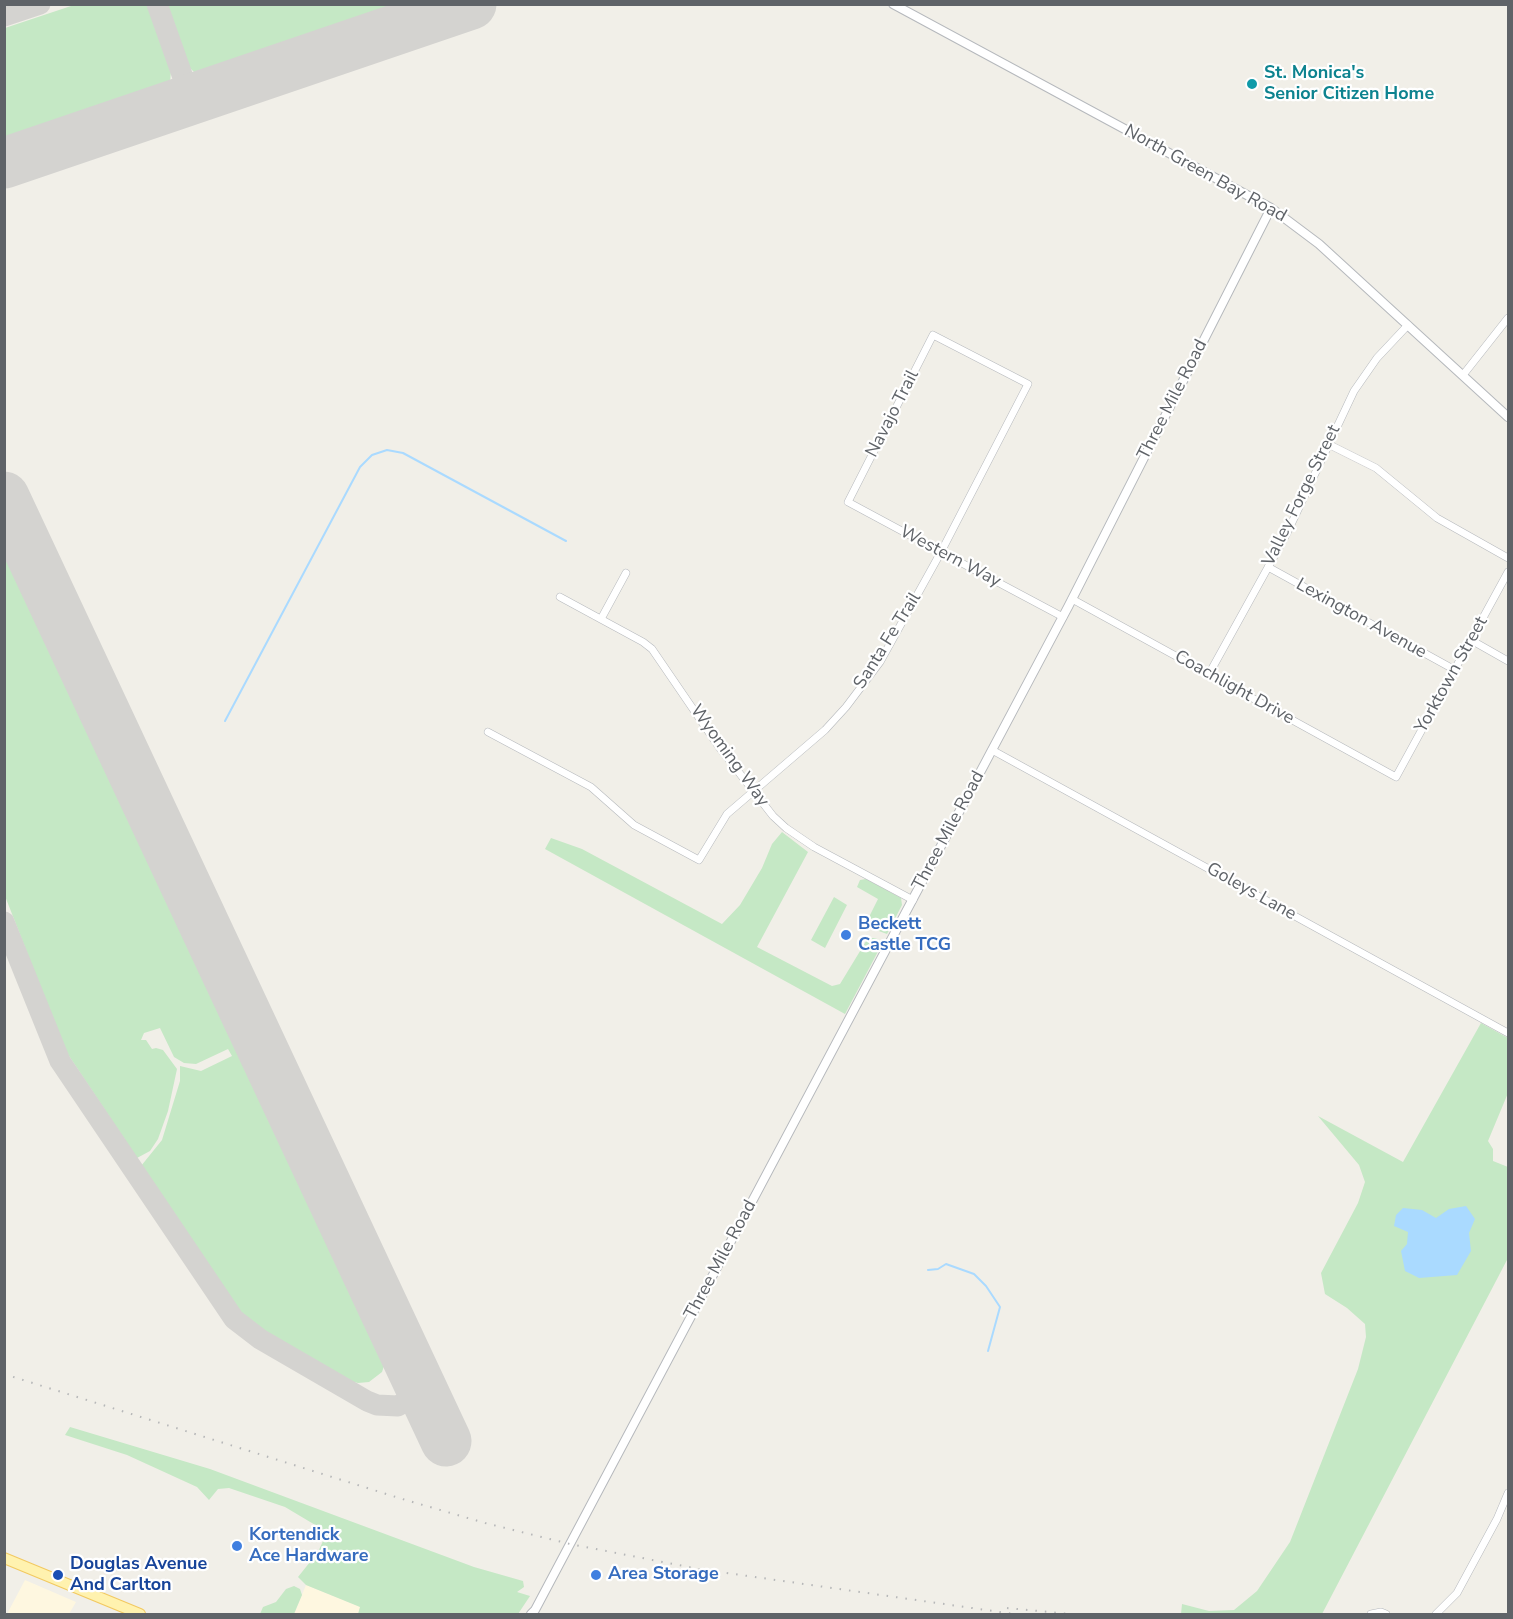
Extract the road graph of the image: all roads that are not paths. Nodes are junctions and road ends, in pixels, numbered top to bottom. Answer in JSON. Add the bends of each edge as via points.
{"nodes":[{"id":1,"x":893,"y":4,"type":"edge"},
{"id":2,"x":1271,"y":207,"type":"junction"},
{"id":3,"x":1509,"y":318,"type":"edge"},
{"id":4,"x":1408,"y":325,"type":"junction"},
{"id":5,"x":1463,"y":375,"type":"junction"},
{"id":6,"x":1028,"y":384,"type":"joint"},
{"id":7,"x":1509,"y":417,"type":"edge"},
{"id":8,"x":1328,"y":444,"type":"junction"},
{"id":9,"x":853,"y":492,"type":"joint"},
{"id":10,"x":941,"y":552,"type":"junction"},
{"id":11,"x":1509,"y":558,"type":"edge"},
{"id":12,"x":1268,"y":567,"type":"junction"},
{"id":13,"x":1509,"y":572,"type":"edge"},
{"id":14,"x":626,"y":573,"type":"dead end"},
{"id":15,"x":560,"y":597,"type":"dead end"},
{"id":16,"x":1072,"y":599,"type":"junction"},
{"id":17,"x":1063,"y":617,"type":"junction"},
{"id":18,"x":601,"y":620,"type":"junction"},
{"id":19,"x":1471,"y":640,"type":"junction"},
{"id":20,"x":1509,"y":661,"type":"edge"},
{"id":21,"x":1455,"y":670,"type":"junction"},
{"id":22,"x":1209,"y":674,"type":"junction"},
{"id":23,"x":488,"y":732,"type":"dead end"},
{"id":24,"x":993,"y":750,"type":"junction"},
{"id":25,"x":1396,"y":777,"type":"joint"},
{"id":26,"x":753,"y":790,"type":"junction"},
{"id":27,"x":913,"y":900,"type":"junction"},
{"id":28,"x":1509,"y":1034,"type":"edge"},
{"id":29,"x":1509,"y":1493,"type":"edge"},
{"id":30,"x":4,"y":1558,"type":"edge"},
{"id":31,"x":533,"y":1613,"type":"edge"},
{"id":32,"x":140,"y":1614,"type":"edge"},
{"id":33,"x":1371,"y":1614,"type":"edge"},
{"id":34,"x":1386,"y":1614,"type":"edge"},
{"id":35,"x":1436,"y":1614,"type":"edge"}],
"edges":[{"from":1,"to":2,"type":"street","name":"North Green Bay Road"},
{"from":2,"to":4,"type":"street","name":"North Green Bay Road","via":[[1319,244]]},
{"from":2,"to":16,"type":"street","name":"Three Mile Road"},
{"from":3,"to":5,"type":"street"},
{"from":4,"to":5,"type":"street","name":"North Green Bay Road"},
{"from":4,"to":8,"type":"street","name":"Valley Forge Street","via":[[1360,382]]},
{"from":5,"to":7,"type":"street","name":"North Green Bay Road"},
{"from":6,"to":9,"type":"street","name":"Navajo Trail","via":[[933,335]]},
{"from":6,"to":10,"type":"street","name":"Santa Fe Trail"},
{"from":8,"to":11,"type":"street","via":[[1376,468],[1437,518]]},
{"from":8,"to":12,"type":"street","name":"Valley Forge Street"},
{"from":9,"to":10,"type":"street","name":"Western Way","via":[[848,502]]},
{"from":10,"to":17,"type":"street","name":"Western Way"},
{"from":10,"to":26,"type":"street","name":"Santa Fe Trail","via":[[863,685],[825,730]]},
{"from":12,"to":21,"type":"street","name":"Lexington Avenue"},
{"from":12,"to":22,"type":"street","name":"Valley Forge Street"},
{"from":13,"to":19,"type":"street","name":"Yorktown Street"},
{"from":14,"to":18,"type":"street"},
{"from":15,"to":18,"type":"street","name":"Wyoming Way"},
{"from":16,"to":17,"type":"street","name":"Three Mile Road"},
{"from":16,"to":22,"type":"street","name":"Coachlight Drive"},
{"from":17,"to":24,"type":"street","name":"Three Mile Road"},
{"from":18,"to":26,"type":"street","name":"Wyoming Way","via":[[652,649]]},
{"from":19,"to":20,"type":"street"},
{"from":19,"to":21,"type":"street","name":"Yorktown Street"},
{"from":21,"to":25,"type":"street","name":"Yorktown Street"},
{"from":22,"to":25,"type":"street","name":"Coachlight Drive"},
{"from":23,"to":26,"type":"street","name":"Santa Fe Trail","via":[[591,787],[634,825],[699,860],[727,814]]},
{"from":24,"to":27,"type":"street","name":"Three Mile Road"},
{"from":24,"to":28,"type":"street","name":"Goleys Lane"},
{"from":26,"to":27,"type":"street","name":"Wyoming Way","via":[[773,816],[799,838]]},
{"from":27,"to":31,"type":"street","name":"Three Mile Road"},
{"from":29,"to":35,"type":"street","via":[[1457,1593]]},
{"from":30,"to":32,"type":"main road"},
{"from":33,"to":34,"type":"street"}]}
